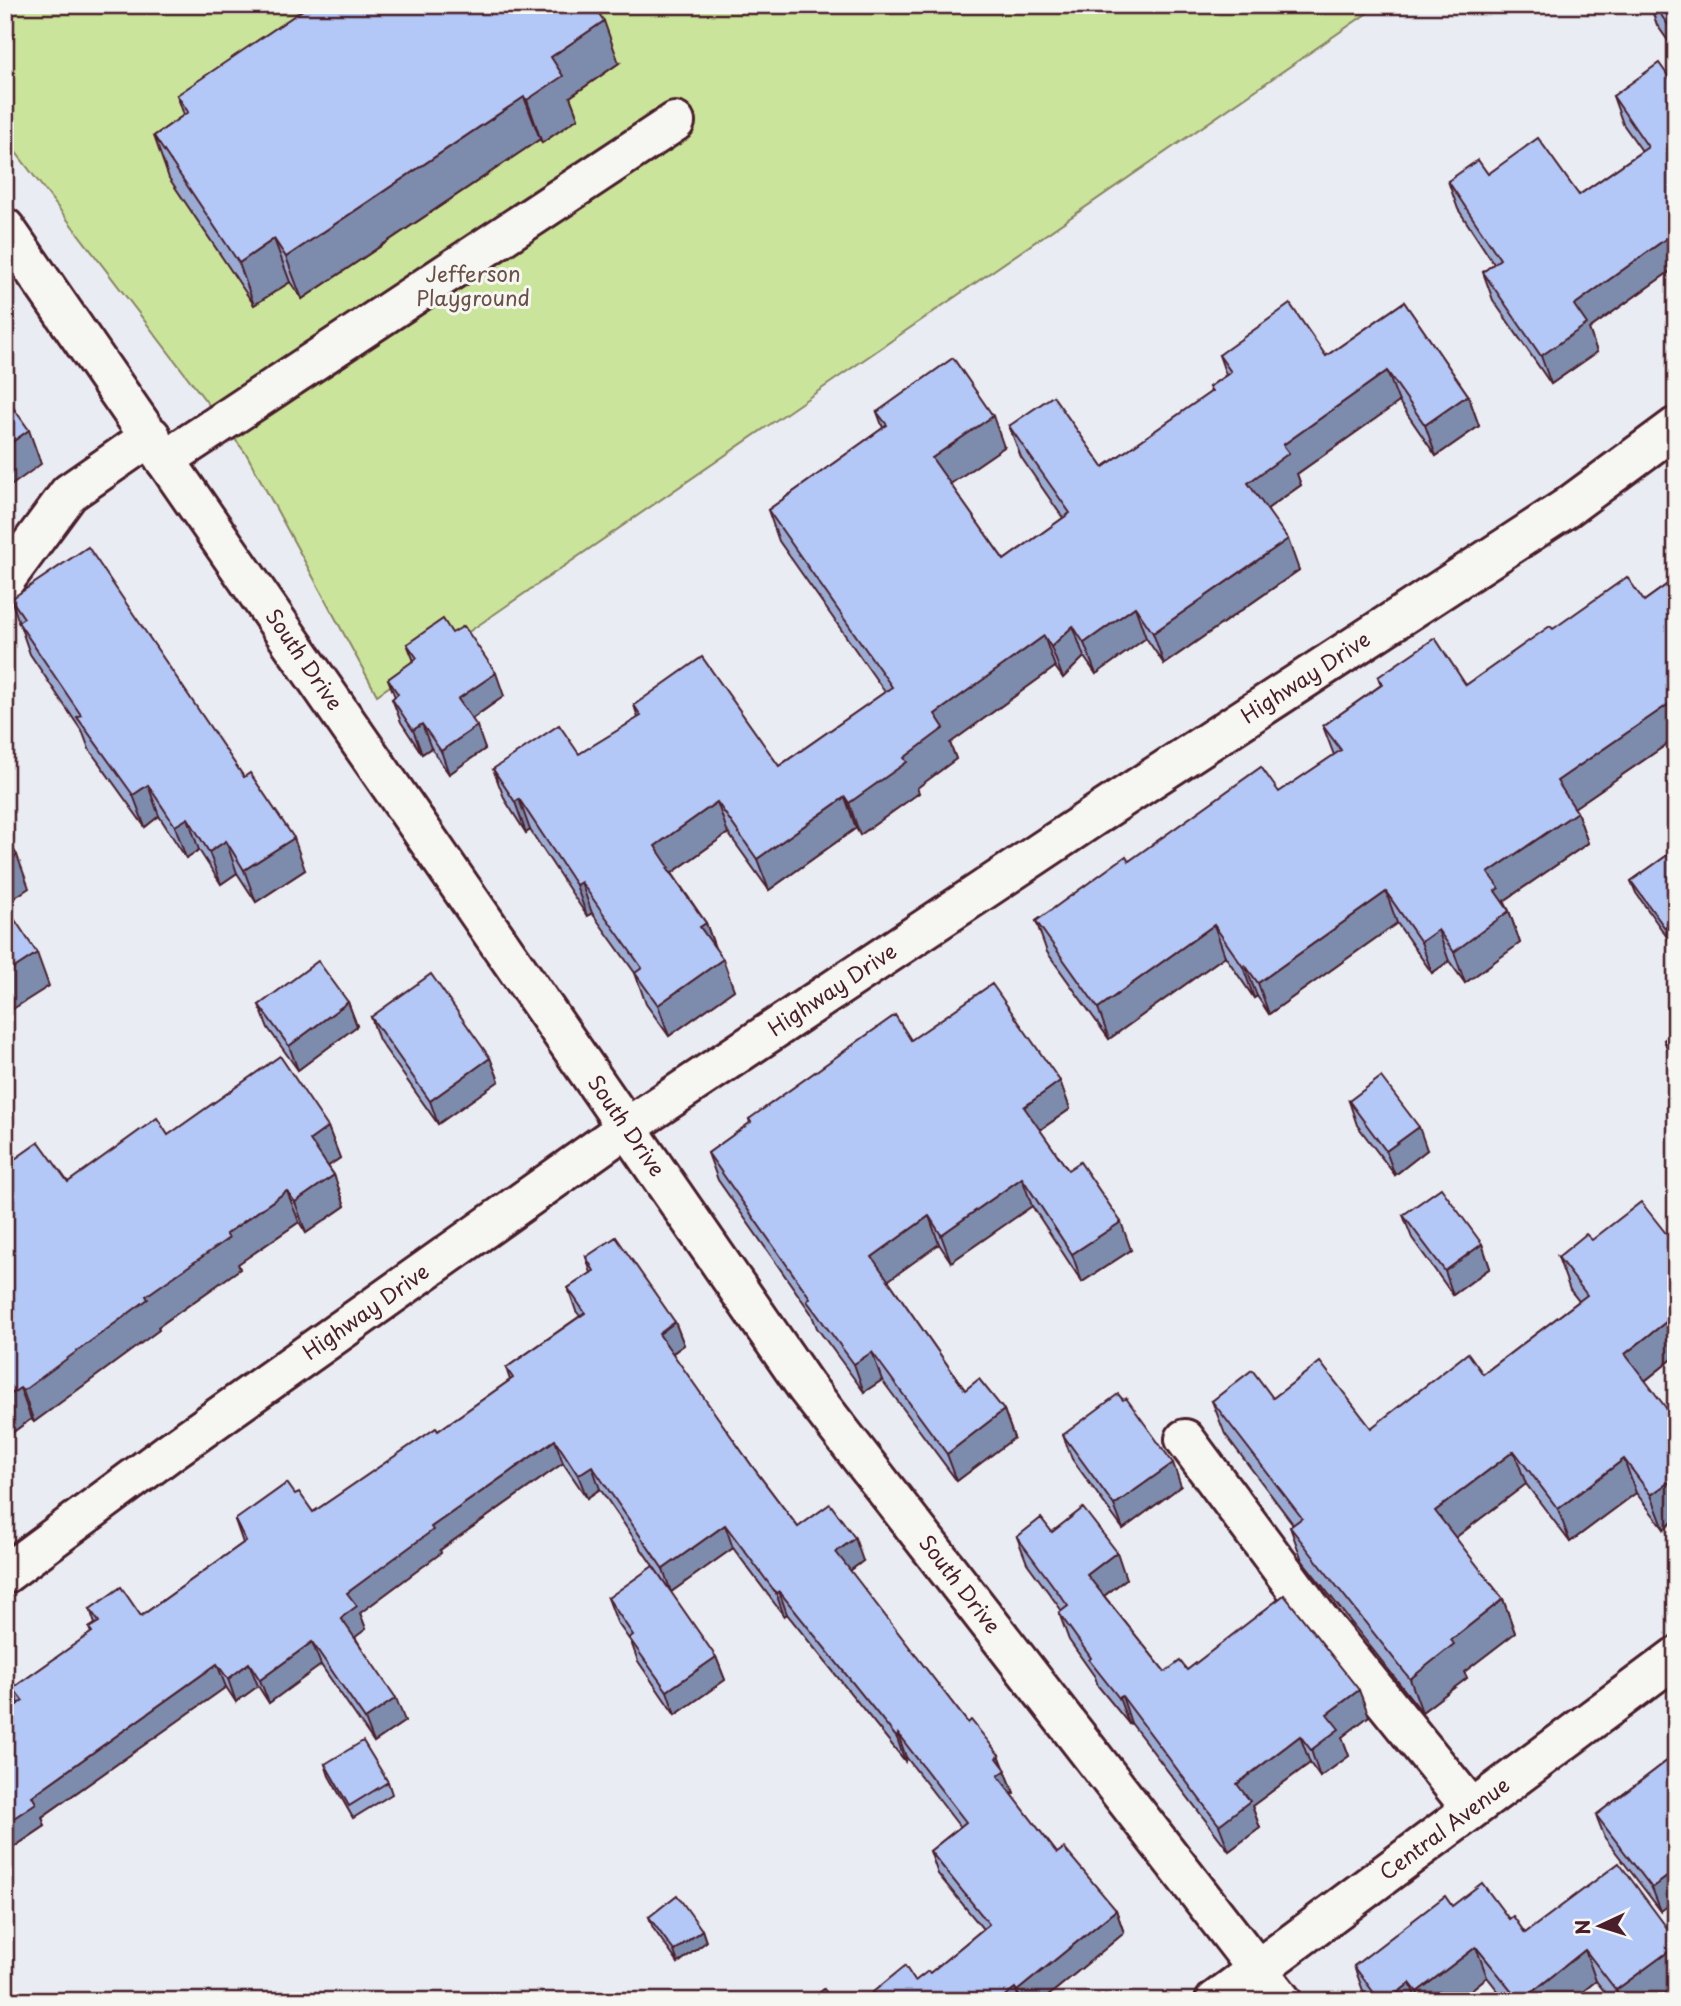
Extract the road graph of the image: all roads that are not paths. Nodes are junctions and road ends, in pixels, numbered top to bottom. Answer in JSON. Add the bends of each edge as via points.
{"nodes":[{"id":1,"x":676,"y":122,"type":"dead end"},
{"id":2,"x":5,"y":228,"type":"edge"},
{"id":3,"x":1676,"y":427,"type":"edge"},
{"id":4,"x":158,"y":448,"type":"junction"},
{"id":5,"x":5,"y":580,"type":"edge"},
{"id":6,"x":626,"y":1128,"type":"junction"},
{"id":7,"x":1185,"y":1439,"type":"dead end"},
{"id":8,"x":5,"y":1574,"type":"edge"},
{"id":9,"x":1676,"y":1657,"type":"edge"},
{"id":10,"x":1471,"y":1808,"type":"junction"},
{"id":11,"x":1258,"y":1969,"type":"junction"},
{"id":12,"x":1215,"y":2001,"type":"edge"},
{"id":13,"x":1282,"y":2001,"type":"edge"}],
"edges":[{"from":1,"to":4,"type":"street"},
{"from":2,"to":4,"type":"street","name":"South Drive"},
{"from":3,"to":6,"type":"street","name":"Highway Drive","via":[[1565,509]]},
{"from":4,"to":5,"type":"street","via":[[69,493]]},
{"from":4,"to":6,"type":"street","name":"South Drive"},
{"from":6,"to":8,"type":"street","name":"Highway Drive"},
{"from":6,"to":11,"type":"street","name":"South Drive","via":[[806,1387]]},
{"from":7,"to":10,"type":"street","via":[[1324,1626]]},
{"from":9,"to":10,"type":"street","name":"Central Avenue"},
{"from":10,"to":11,"type":"street","name":"Central Avenue"},
{"from":11,"to":12,"type":"street","name":"Central Avenue"},
{"from":11,"to":13,"type":"street","name":"South Drive"}]}
